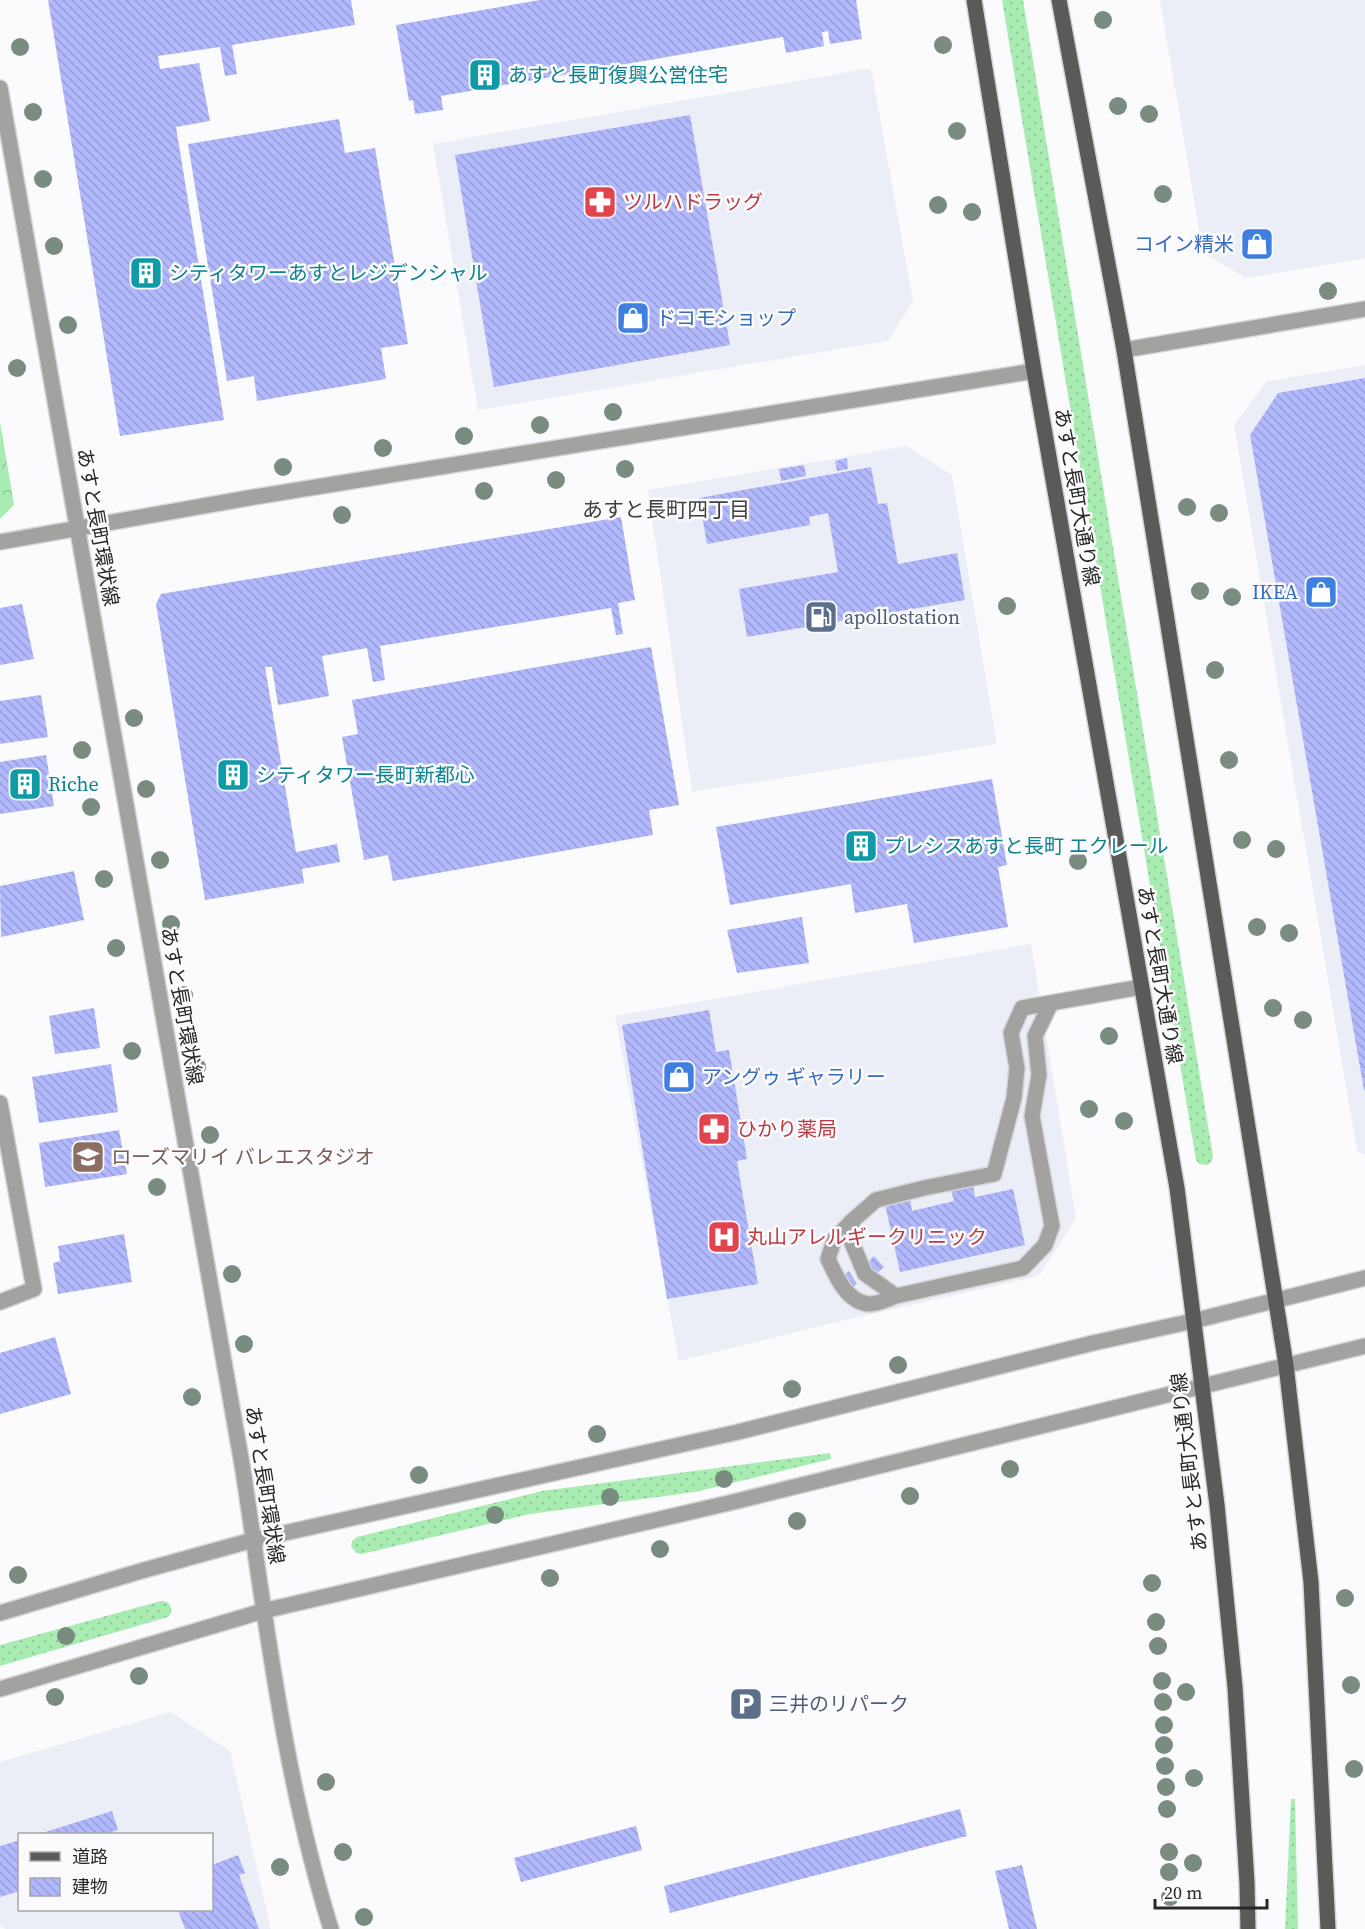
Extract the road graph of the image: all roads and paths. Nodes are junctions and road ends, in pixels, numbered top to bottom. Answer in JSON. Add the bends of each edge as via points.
{"nodes":[{"id":1,"x":974,"y":0,"type":"edge"},
{"id":2,"x":1059,"y":0,"type":"edge"},
{"id":3,"x":0,"y":88,"type":"edge"},
{"id":4,"x":1365,"y":309,"type":"edge"},
{"id":5,"x":1124,"y":350,"type":"junction"},
{"id":6,"x":1034,"y":371,"type":"junction"},
{"id":7,"x":77,"y":528,"type":"junction"},
{"id":8,"x":0,"y":542,"type":"edge"},
{"id":9,"x":1141,"y":987,"type":"junction"},
{"id":10,"x":1051,"y":1003,"type":"junction"},
{"id":11,"x":0,"y":1103,"type":"edge"},
{"id":12,"x":852,"y":1221,"type":"junction"},
{"id":13,"x":1365,"y":1278,"type":"edge"},
{"id":14,"x":896,"y":1296,"type":"junction"},
{"id":15,"x":1275,"y":1301,"type":"junction"},
{"id":16,"x":0,"y":1302,"type":"edge"},
{"id":17,"x":1193,"y":1321,"type":"junction"},
{"id":18,"x":1365,"y":1346,"type":"edge"},
{"id":19,"x":1286,"y":1365,"type":"junction"},
{"id":20,"x":1202,"y":1386,"type":"junction"},
{"id":21,"x":254,"y":1540,"type":"junction"},
{"id":22,"x":263,"y":1611,"type":"junction"},
{"id":23,"x":0,"y":1613,"type":"edge"},
{"id":24,"x":0,"y":1689,"type":"edge"},
{"id":25,"x":331,"y":1929,"type":"edge"},
{"id":26,"x":1248,"y":1929,"type":"edge"},
{"id":27,"x":1328,"y":1929,"type":"edge"}],
"edges":[{"from":1,"to":6,"type":"main road","name":"あすと長町大通り線"},
{"from":2,"to":5,"type":"main road"},
{"from":3,"to":7,"type":"street","name":"あすと長町環状線"},
{"from":4,"to":5,"type":"street"},
{"from":5,"to":15,"type":"main road"},
{"from":6,"to":7,"type":"street"},
{"from":6,"to":9,"type":"main road","name":"あすと長町大通り線"},
{"from":7,"to":8,"type":"street"},
{"from":7,"to":21,"type":"street","name":"あすと長町環状線"},
{"from":9,"to":10,"type":"street"},
{"from":9,"to":17,"type":"main road","name":"あすと長町大通り線","via":[[1177,1188]]},
{"from":10,"to":12,"type":"street","via":[[1022,1008],[1011,1033],[1017,1068],[1014,1098],[994,1174],[876,1200]]},
{"from":10,"to":14,"type":"street","via":[[1035,1036],[1039,1075],[1032,1116],[1052,1226],[1045,1245],[1023,1268]]},
{"from":11,"to":16,"type":"street","via":[[34,1289]]},
{"from":12,"to":14,"type":"street","via":[[852,1243],[865,1274]]},
{"from":12,"to":14,"type":"street","via":[[834,1240],[828,1258],[836,1275],[851,1297],[870,1304]]},
{"from":13,"to":15,"type":"street"},
{"from":15,"to":17,"type":"street"},
{"from":15,"to":19,"type":"main road"},
{"from":17,"to":20,"type":"main road","name":"あすと長町大通り線"},
{"from":17,"to":21,"type":"street","via":[[738,1432]]},
{"from":18,"to":19,"type":"street"},
{"from":19,"to":20,"type":"street"},
{"from":19,"to":27,"type":"main road","via":[[1311,1582]]},
{"from":20,"to":22,"type":"street","via":[[729,1503]]},
{"from":20,"to":26,"type":"main road","name":"あすと長町大通り線","via":[[1235,1687]]},
{"from":21,"to":22,"type":"street","name":"あすと長町環状線"},
{"from":21,"to":23,"type":"street"},
{"from":22,"to":24,"type":"street"},
{"from":22,"to":25,"type":"street","name":"あすと長町環状線","via":[[297,1794],[317,1886]]}]}
